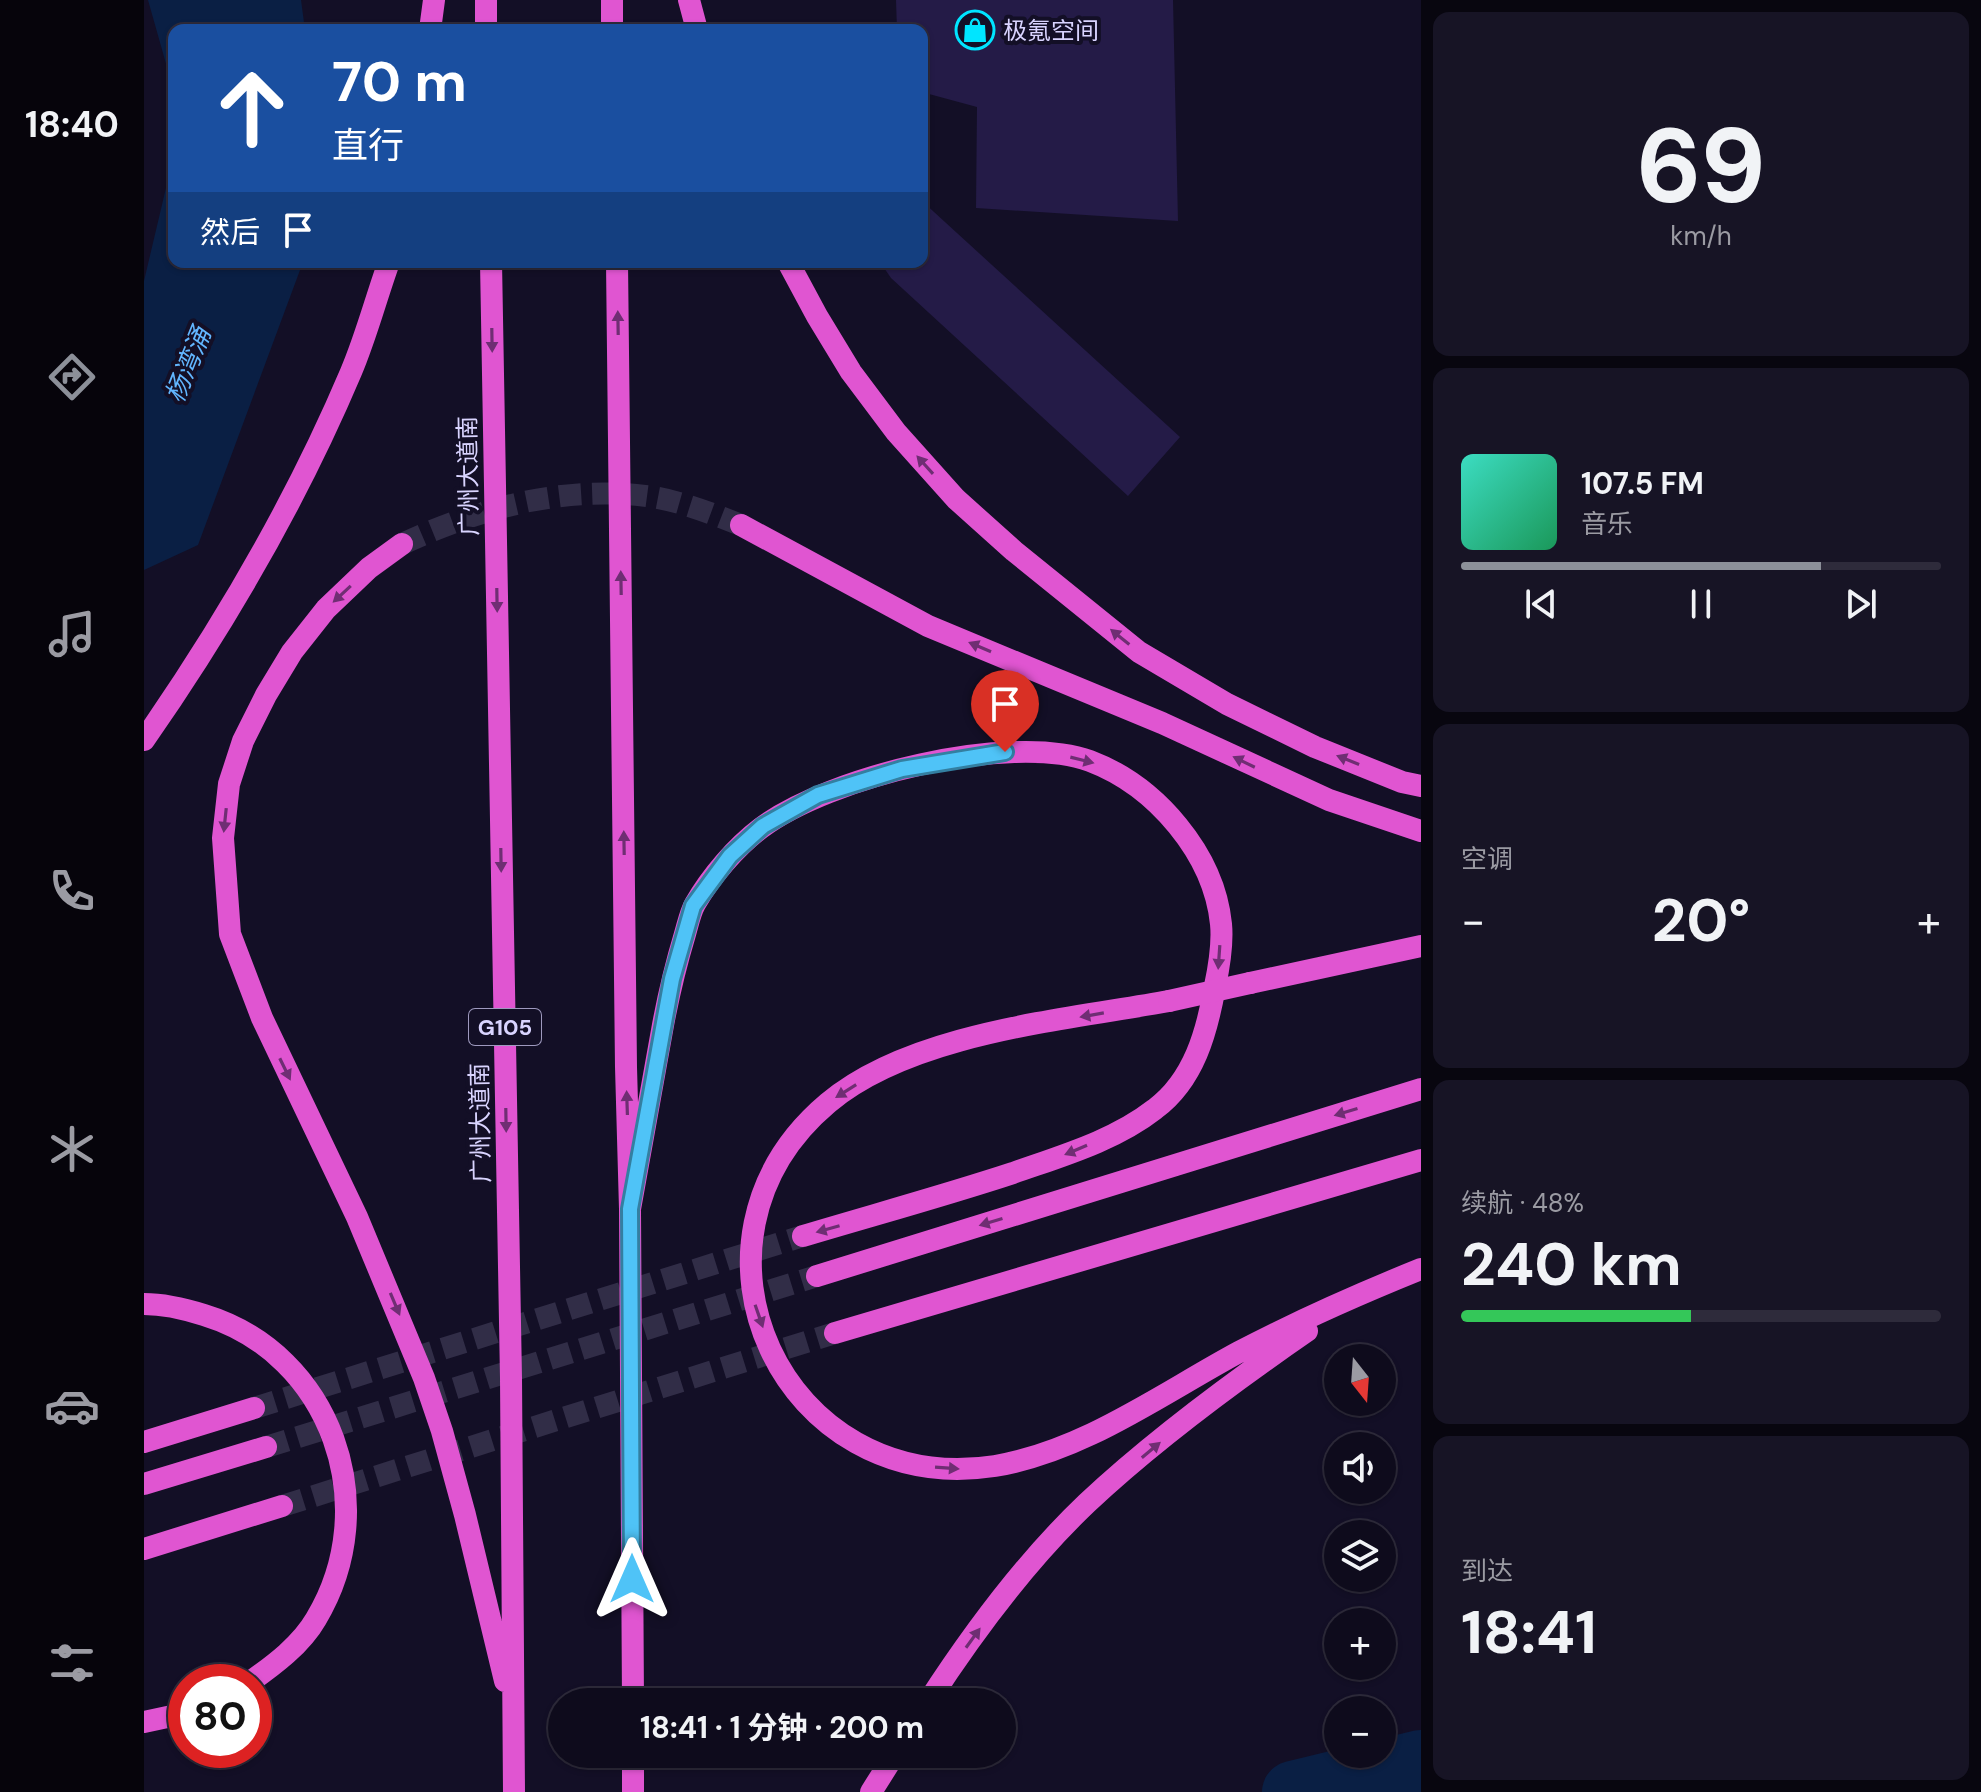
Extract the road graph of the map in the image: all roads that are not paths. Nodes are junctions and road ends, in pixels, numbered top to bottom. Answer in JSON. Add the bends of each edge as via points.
{"nodes":[{"id":1,"x":434,"y":0,"type":"edge"},
{"id":2,"x":486,"y":0,"type":"edge"},
{"id":3,"x":612,"y":0,"type":"edge"},
{"id":4,"x":689,"y":0,"type":"edge"},
{"id":5,"x":431,"y":24,"type":"edge"},
{"id":6,"x":486,"y":24,"type":"edge"},
{"id":7,"x":612,"y":24,"type":"edge"},
{"id":8,"x":695,"y":24,"type":"edge"},
{"id":9,"x":387,"y":268,"type":"edge"},
{"id":10,"x":491,"y":268,"type":"edge"},
{"id":11,"x":617,"y":268,"type":"edge"},
{"id":12,"x":791,"y":268,"type":"edge"},
{"id":13,"x":741,"y":525,"type":"tunnel mouth"},
{"id":14,"x":402,"y":544,"type":"tunnel mouth"},
{"id":15,"x":144,"y":740,"type":"edge"},
{"id":16,"x":1421,"y":786,"type":"edge"},
{"id":17,"x":1421,"y":831,"type":"edge"},
{"id":18,"x":1421,"y":946,"type":"edge"},
{"id":19,"x":1421,"y":1089,"type":"edge"},
{"id":20,"x":1421,"y":1160,"type":"edge"},
{"id":21,"x":630,"y":1209,"type":"junction"},
{"id":22,"x":803,"y":1236,"type":"tunnel mouth"},
{"id":23,"x":1421,"y":1270,"type":"edge"},
{"id":24,"x":817,"y":1276,"type":"tunnel mouth"},
{"id":25,"x":144,"y":1304,"type":"edge"},
{"id":26,"x":835,"y":1333,"type":"tunnel mouth"},
{"id":27,"x":254,"y":1408,"type":"tunnel mouth"},
{"id":28,"x":144,"y":1442,"type":"edge"},
{"id":29,"x":266,"y":1447,"type":"tunnel mouth"},
{"id":30,"x":144,"y":1484,"type":"edge"},
{"id":31,"x":282,"y":1506,"type":"tunnel mouth"},
{"id":32,"x":144,"y":1549,"type":"edge"},
{"id":33,"x":272,"y":1666,"type":"edge"},
{"id":34,"x":633,"y":1688,"type":"edge"},
{"id":35,"x":938,"y":1688,"type":"edge"},
{"id":36,"x":168,"y":1717,"type":"edge"},
{"id":37,"x":514,"y":1720,"type":"junction"},
{"id":38,"x":144,"y":1722,"type":"edge"},
{"id":39,"x":633,"y":1768,"type":"edge"},
{"id":40,"x":886,"y":1768,"type":"edge"},
{"id":41,"x":514,"y":1792,"type":"edge"},
{"id":42,"x":633,"y":1792,"type":"edge"},
{"id":43,"x":871,"y":1792,"type":"edge"}],
"edges":[{"from":1,"to":5,"type":"highway"},
{"from":2,"to":6,"type":"highway"},
{"from":3,"to":7,"type":"highway"},
{"from":4,"to":8,"type":"highway"},
{"from":9,"to":15,"type":"highway","via":[[352,370],[300,483],[195,666]]},
{"from":10,"to":37,"type":"highway","name":"广州大道南","number":"G105","one_way":true},
{"from":21,"to":11,"type":"highway","one_way":true},
{"from":16,"to":12,"type":"highway","one_way":true,"via":[[1315,747],[1227,704],[1139,652],[1014,551],[956,499],[896,432],[851,372]]},
{"from":17,"to":13,"type":"highway","one_way":true,"via":[[1329,800],[1162,723],[928,626]]},
{"from":14,"to":37,"type":"highway","one_way":true,"via":[[369,568],[318,619],[272,684],[243,741],[229,784],[223,838],[230,934],[262,1018],[357,1217],[424,1378],[465,1515]]},
{"from":18,"to":23,"type":"highway","one_way":true,"bridge":true,"via":[[1169,1001],[963,1038],[885,1066],[830,1101],[793,1136],[752,1226],[749,1267],[766,1338],[821,1420],[848,1440],[886,1457],[968,1468],[1039,1456],[1138,1410],[1333,1305]]},
{"from":19,"to":24,"type":"highway","one_way":true},
{"from":20,"to":26,"type":"highway"},
{"from":21,"to":22,"type":"highway","one_way":true,"via":[[672,979],[693,906],[730,856],[763,826],[818,795],[857,782],[993,754],[1047,753],[1088,760],[1125,778],[1189,839],[1213,884],[1222,926],[1208,1028],[1187,1075],[1158,1108],[1121,1132],[972,1186]]},
{"from":21,"to":34,"type":"highway"},
{"from":35,"to":23,"type":"highway","one_way":true,"via":[[1013,1584],[1087,1503],[1250,1370],[1329,1316]]},
{"from":25,"to":33,"type":"highway","via":[[225,1322],[272,1349],[296,1372],[334,1441],[348,1511],[333,1587],[315,1622]]},
{"from":27,"to":28,"type":"highway"},
{"from":29,"to":30,"type":"highway"},
{"from":31,"to":32,"type":"highway"},
{"from":36,"to":38,"type":"highway"},
{"from":37,"to":41,"type":"highway","name":"广州大道南","number":"G105"},
{"from":39,"to":42,"type":"highway"},
{"from":40,"to":43,"type":"highway"}]}
